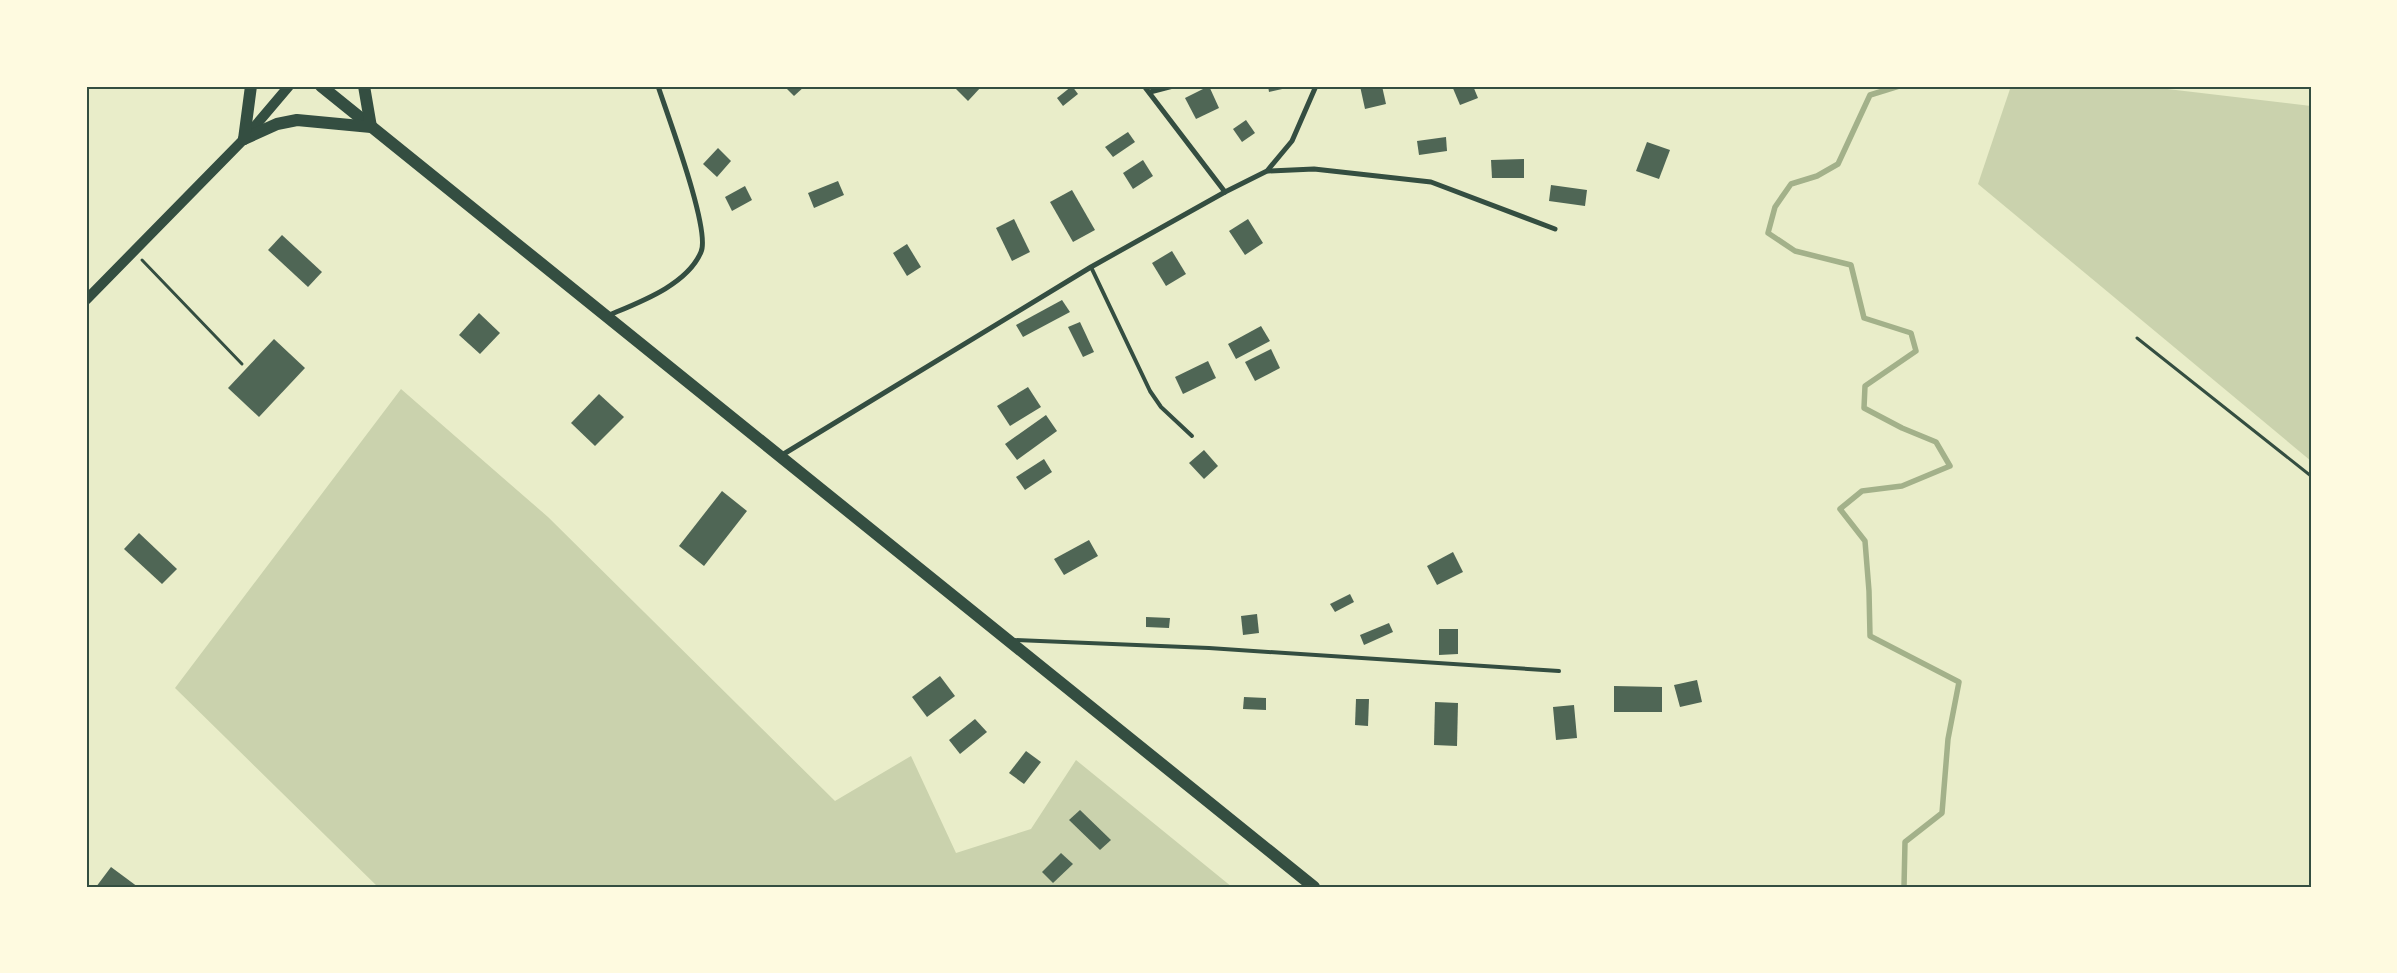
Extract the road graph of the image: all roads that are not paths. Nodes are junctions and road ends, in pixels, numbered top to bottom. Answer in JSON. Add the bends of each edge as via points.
{"nodes":[{"id":1,"x":251,"y":86,"type":"edge"},
{"id":2,"x":289,"y":86,"type":"edge"},
{"id":3,"x":321,"y":86,"type":"edge"},
{"id":4,"x":364,"y":86,"type":"edge"},
{"id":5,"x":658,"y":86,"type":"edge"},
{"id":6,"x":1144,"y":86,"type":"edge"},
{"id":7,"x":1173,"y":86,"type":"edge"},
{"id":8,"x":1316,"y":86,"type":"edge"},
{"id":9,"x":1150,"y":92,"type":"junction"},
{"id":10,"x":371,"y":127,"type":"junction"},
{"id":11,"x":244,"y":139,"type":"junction"},
{"id":12,"x":1268,"y":171,"type":"junction"},
{"id":13,"x":1225,"y":192,"type":"junction"},
{"id":14,"x":1555,"y":229,"type":"dead end"},
{"id":15,"x":1092,"y":267,"type":"junction"},
{"id":16,"x":86,"y":300,"type":"edge"},
{"id":17,"x":606,"y":317,"type":"junction"},
{"id":18,"x":1192,"y":436,"type":"dead end"},
{"id":19,"x":779,"y":457,"type":"junction"},
{"id":20,"x":1006,"y":639,"type":"junction"},
{"id":21,"x":1559,"y":671,"type":"dead end"},
{"id":22,"x":1314,"y":887,"type":"edge"}],
"edges":[{"from":1,"to":11,"type":"main road"},
{"from":2,"to":11,"type":"main road"},
{"from":3,"to":10,"type":"main road"},
{"from":4,"to":10,"type":"main road"},
{"from":5,"to":17,"type":"street","via":[[696,202],[702,251],[692,266],[665,290]]},
{"from":6,"to":9,"type":"street"},
{"from":7,"to":9,"type":"street"},
{"from":8,"to":12,"type":"street","via":[[1292,141]]},
{"from":9,"to":13,"type":"street"},
{"from":10,"to":11,"type":"main road","via":[[296,120],[277,124]]},
{"from":10,"to":17,"type":"main road"},
{"from":11,"to":16,"type":"main road"},
{"from":12,"to":13,"type":"street"},
{"from":12,"to":14,"type":"street","via":[[1314,169],[1431,182]]},
{"from":13,"to":15,"type":"street"},
{"from":15,"to":18,"type":"lane","via":[[1150,392]]},
{"from":15,"to":19,"type":"street"},
{"from":17,"to":19,"type":"main road"},
{"from":19,"to":20,"type":"main road"},
{"from":20,"to":21,"type":"lane","via":[[1209,648]]},
{"from":20,"to":22,"type":"main road"}]}
